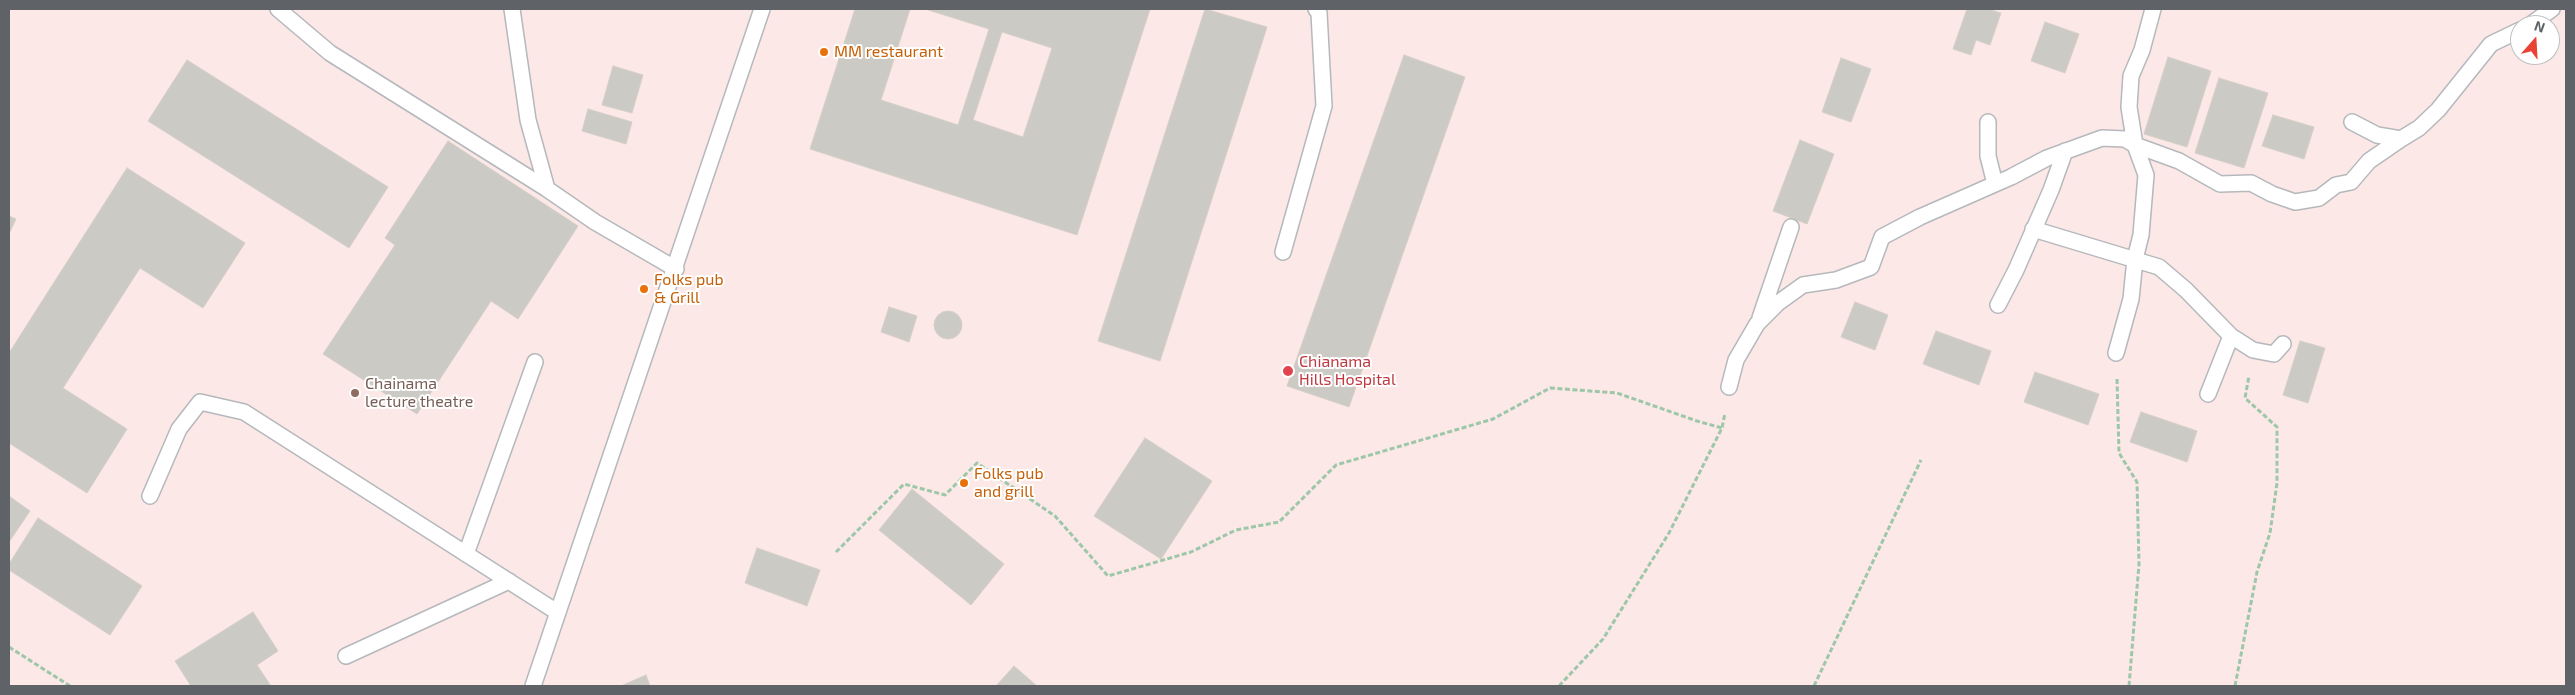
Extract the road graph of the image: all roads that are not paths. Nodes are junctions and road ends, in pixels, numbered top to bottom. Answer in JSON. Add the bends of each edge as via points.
{"nodes":[{"id":1,"x":278,"y":9,"type":"edge"},
{"id":2,"x":512,"y":9,"type":"edge"},
{"id":3,"x":762,"y":9,"type":"edge"},
{"id":4,"x":1316,"y":9,"type":"edge"},
{"id":5,"x":2153,"y":9,"type":"edge"},
{"id":6,"x":2510,"y":35,"type":"edge"},
{"id":7,"x":1988,"y":122,"type":"dead end"},
{"id":8,"x":2352,"y":122,"type":"dead end"},
{"id":9,"x":2401,"y":139,"type":"junction"},
{"id":10,"x":2135,"y":145,"type":"junction"},
{"id":11,"x":2065,"y":151,"type":"junction"},
{"id":12,"x":1995,"y":184,"type":"junction"},
{"id":13,"x":547,"y":189,"type":"junction"},
{"id":14,"x":1791,"y":227,"type":"dead end"},
{"id":15,"x":2033,"y":229,"type":"junction"},
{"id":16,"x":1283,"y":252,"type":"dead end"},
{"id":17,"x":2135,"y":259,"type":"junction"},
{"id":18,"x":676,"y":269,"type":"junction"},
{"id":19,"x":1998,"y":305,"type":"dead end"},
{"id":20,"x":1757,"y":324,"type":"junction"},
{"id":21,"x":2231,"y":336,"type":"junction"},
{"id":22,"x":2283,"y":344,"type":"dead end"},
{"id":23,"x":2116,"y":353,"type":"road end"},
{"id":24,"x":535,"y":362,"type":"dead end"},
{"id":25,"x":1729,"y":387,"type":"road end"},
{"id":26,"x":2208,"y":394,"type":"dead end"},
{"id":27,"x":150,"y":496,"type":"dead end"},
{"id":28,"x":466,"y":554,"type":"junction"},
{"id":29,"x":509,"y":581,"type":"junction"},
{"id":30,"x":557,"y":612,"type":"junction"},
{"id":31,"x":346,"y":656,"type":"dead end"},
{"id":32,"x":533,"y":686,"type":"edge"}],
"edges":[{"from":1,"to":13,"type":"lane","via":[[330,53]]},
{"from":2,"to":13,"type":"lane","via":[[528,120]]},
{"from":3,"to":18,"type":"lane"},
{"from":4,"to":16,"type":"lane","via":[[1324,106]]},
{"from":5,"to":10,"type":"lane","via":[[2132,76],[2129,107]]},
{"from":6,"to":9,"type":"lane","via":[[2491,44],[2438,110]]},
{"from":7,"to":12,"type":"lane","via":[[1988,156]]},
{"from":8,"to":9,"type":"lane","via":[[2378,135]]},
{"from":9,"to":10,"type":"lane","via":[[2369,160],[2351,182],[2336,185],[2319,198],[2295,202],[2251,183],[2220,184],[2179,161]]},
{"from":10,"to":11,"type":"lane","via":[[2125,139],[2102,138]]},
{"from":10,"to":17,"type":"lane","via":[[2146,175],[2141,235]]},
{"from":11,"to":12,"type":"lane"},
{"from":11,"to":15,"type":"lane"},
{"from":12,"to":20,"type":"lane","via":[[1920,217],[1882,238],[1871,267],[1836,280],[1803,286]]},
{"from":13,"to":18,"type":"lane","via":[[595,222]]},
{"from":14,"to":20,"type":"lane"},
{"from":15,"to":17,"type":"lane"},
{"from":15,"to":19,"type":"lane"},
{"from":17,"to":21,"type":"lane","via":[[2159,267]]},
{"from":17,"to":23,"type":"lane","via":[[2131,299]]},
{"from":18,"to":30,"type":"lane"},
{"from":20,"to":25,"type":"lane","via":[[1736,360]]},
{"from":21,"to":22,"type":"lane","via":[[2252,350],[2274,354]]},
{"from":21,"to":26,"type":"lane"},
{"from":24,"to":28,"type":"lane"},
{"from":27,"to":28,"type":"lane","via":[[179,429],[200,402],[244,412]]},
{"from":28,"to":29,"type":"lane"},
{"from":29,"to":30,"type":"lane"},
{"from":29,"to":31,"type":"lane"},
{"from":30,"to":32,"type":"lane"}]}
